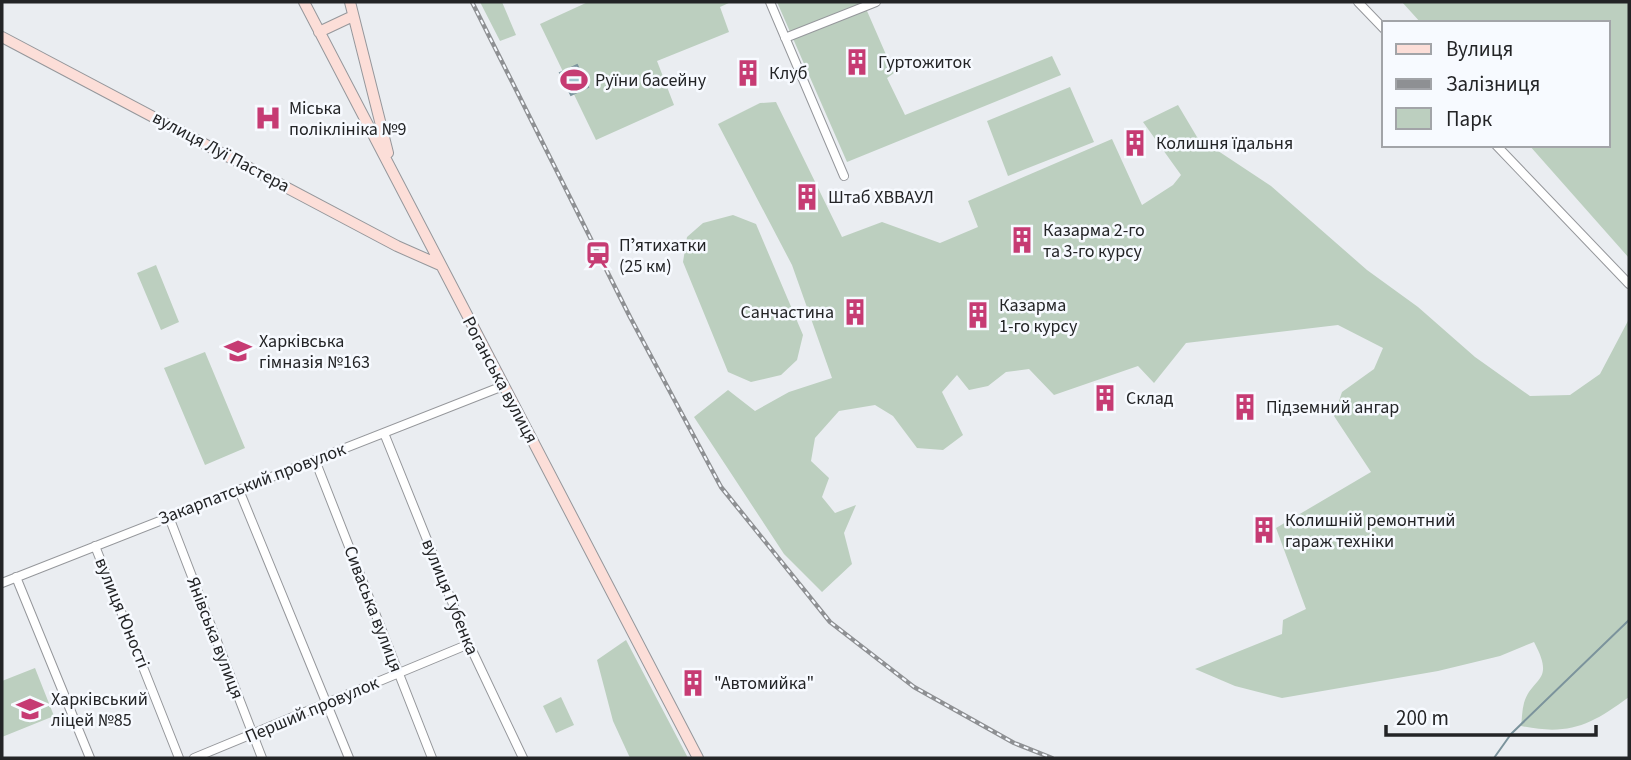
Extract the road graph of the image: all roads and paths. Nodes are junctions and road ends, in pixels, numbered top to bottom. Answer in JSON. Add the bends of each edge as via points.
{"nodes":[{"id":1,"x":304,"y":2,"type":"edge"},
{"id":2,"x":350,"y":2,"type":"edge"},
{"id":3,"x":770,"y":2,"type":"edge"},
{"id":4,"x":876,"y":2,"type":"edge"},
{"id":5,"x":1358,"y":2,"type":"edge"},
{"id":6,"x":353,"y":16,"type":"junction"},
{"id":7,"x":1382,"y":27,"type":"edge"},
{"id":8,"x":319,"y":32,"type":"junction"},
{"id":9,"x":2,"y":37,"type":"edge"},
{"id":10,"x":785,"y":38,"type":"junction"},
{"id":11,"x":1498,"y":147,"type":"edge"},
{"id":12,"x":391,"y":166,"type":"junction"},
{"id":13,"x":844,"y":176,"type":"dead end"},
{"id":14,"x":441,"y":265,"type":"junction"},
{"id":15,"x":1629,"y":284,"type":"edge"},
{"id":16,"x":503,"y":386,"type":"junction"},
{"id":17,"x":384,"y":433,"type":"junction"},
{"id":18,"x":315,"y":460,"type":"junction"},
{"id":19,"x":239,"y":490,"type":"junction"},
{"id":20,"x":169,"y":517,"type":"junction"},
{"id":21,"x":95,"y":546,"type":"junction"},
{"id":22,"x":16,"y":577,"type":"junction"},
{"id":23,"x":2,"y":583,"type":"edge"},
{"id":24,"x":469,"y":644,"type":"junction"},
{"id":25,"x":398,"y":673,"type":"junction"},
{"id":26,"x":326,"y":702,"type":"junction"},
{"id":27,"x":252,"y":736,"type":"junction"},
{"id":28,"x":90,"y":758,"type":"edge"},
{"id":29,"x":179,"y":758,"type":"edge"},
{"id":30,"x":194,"y":758,"type":"edge"},
{"id":31,"x":262,"y":758,"type":"edge"},
{"id":32,"x":349,"y":758,"type":"edge"},
{"id":33,"x":432,"y":758,"type":"edge"},
{"id":34,"x":523,"y":758,"type":"edge"},
{"id":35,"x":698,"y":758,"type":"edge"}],
"edges":[{"from":1,"to":8,"type":"main road","name":"Роганська вулиця"},
{"from":2,"to":6,"type":"main road"},
{"from":3,"to":10,"type":"street"},
{"from":4,"to":10,"type":"street"},
{"from":5,"to":7,"type":"street"},
{"from":6,"to":8,"type":"main road"},
{"from":6,"to":12,"type":"main road"},
{"from":8,"to":12,"type":"main road","name":"Роганська вулиця"},
{"from":9,"to":14,"type":"main road","name":"вулиця Луї Пастера"},
{"from":10,"to":13,"type":"street"},
{"from":11,"to":15,"type":"street"},
{"from":12,"to":14,"type":"main road","name":"Роганська вулиця"},
{"from":14,"to":16,"type":"main road","name":"Роганська вулиця"},
{"from":16,"to":17,"type":"street","name":"Закарпатський провулок"},
{"from":16,"to":35,"type":"main road","name":"Роганська вулиця"},
{"from":17,"to":18,"type":"street","name":"Закарпатський провулок"},
{"from":17,"to":24,"type":"street","name":"вулиця Губенка"},
{"from":18,"to":19,"type":"street","name":"Закарпатський провулок"},
{"from":18,"to":25,"type":"street","name":"Сиваська вулиця"},
{"from":19,"to":20,"type":"street","name":"Закарпатський провулок"},
{"from":19,"to":26,"type":"street"},
{"from":20,"to":21,"type":"street","name":"Закарпатський провулок"},
{"from":20,"to":27,"type":"street","name":"Янівська вулиця"},
{"from":21,"to":22,"type":"street","name":"Закарпатський провулок"},
{"from":21,"to":29,"type":"street","name":"вулиця Юності"},
{"from":22,"to":23,"type":"street","name":"Закарпатський провулок"},
{"from":22,"to":28,"type":"street"},
{"from":24,"to":25,"type":"street","name":"Перший провулок"},
{"from":24,"to":34,"type":"street","name":"вулиця Губенка"},
{"from":25,"to":26,"type":"street","name":"Перший провулок"},
{"from":25,"to":33,"type":"street","name":"Сиваська вулиця"},
{"from":26,"to":27,"type":"street","name":"Перший провулок"},
{"from":26,"to":32,"type":"street"},
{"from":27,"to":30,"type":"street","name":"Перший провулок"},
{"from":27,"to":31,"type":"street","name":"Янівська вулиця"}]}
